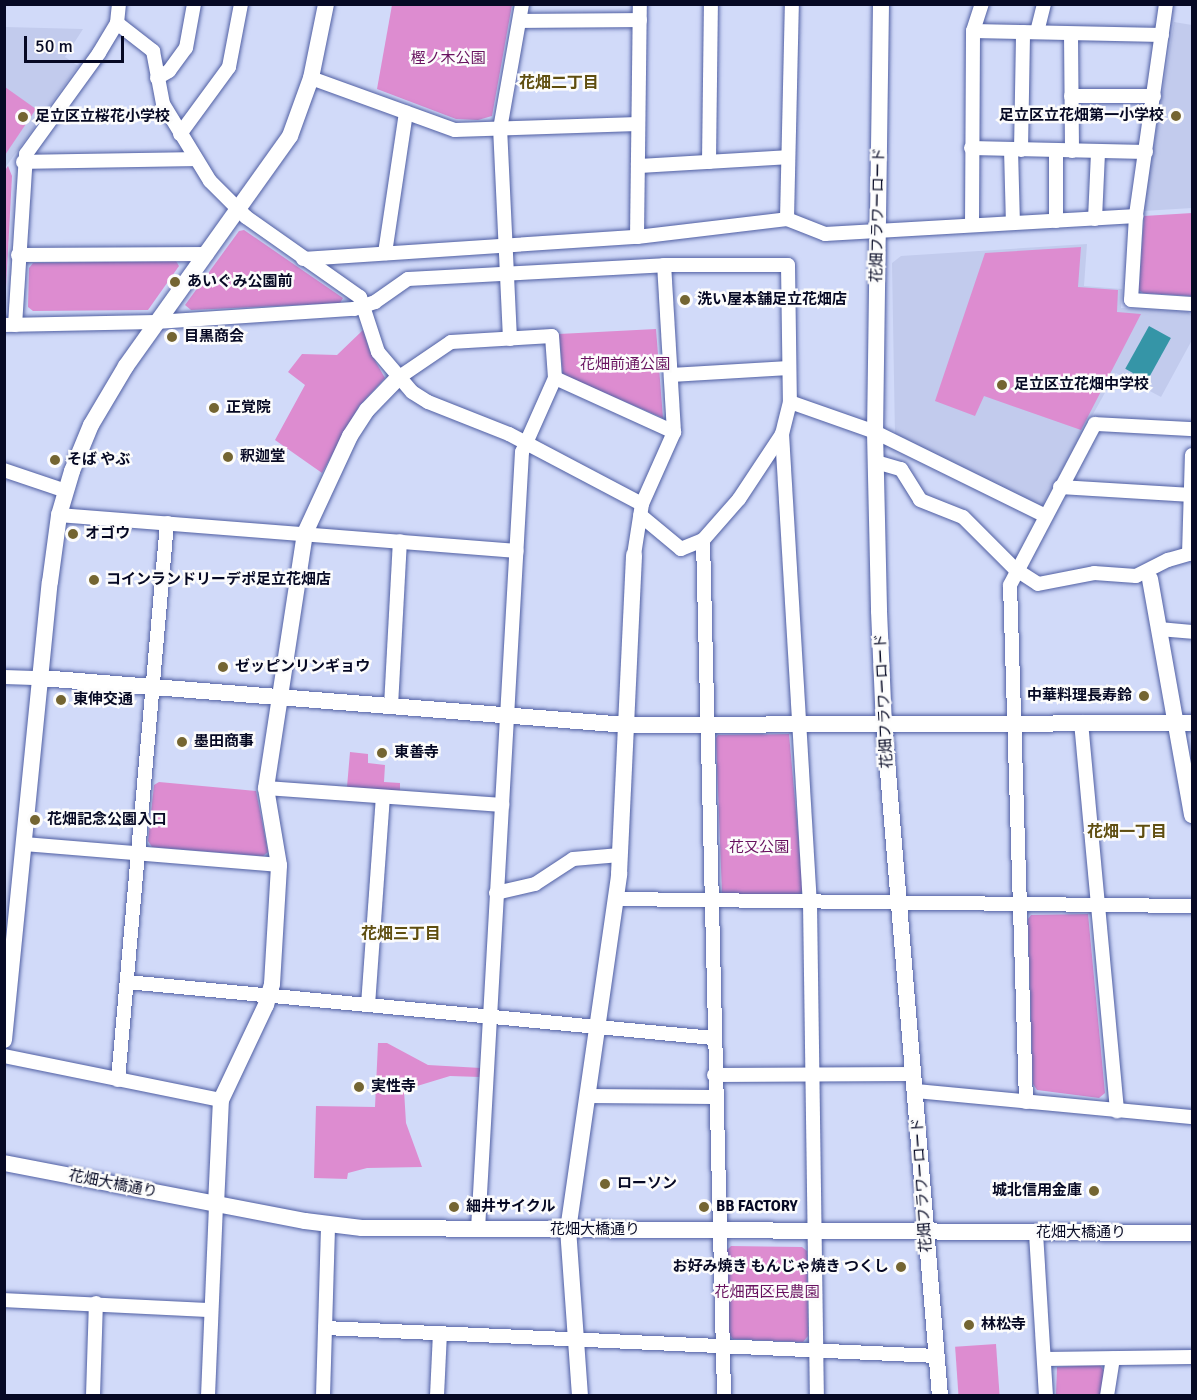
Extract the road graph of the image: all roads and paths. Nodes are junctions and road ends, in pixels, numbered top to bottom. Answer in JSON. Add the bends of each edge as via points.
{"nodes":[{"id":1,"x":119,"y":4,"type":"edge"},
{"id":2,"x":194,"y":4,"type":"edge"},
{"id":3,"x":241,"y":4,"type":"edge"},
{"id":4,"x":326,"y":4,"type":"edge"},
{"id":5,"x":522,"y":4,"type":"edge"},
{"id":6,"x":640,"y":4,"type":"edge"},
{"id":7,"x":711,"y":4,"type":"edge"},
{"id":8,"x":792,"y":4,"type":"edge"},
{"id":9,"x":881,"y":4,"type":"edge"},
{"id":10,"x":982,"y":4,"type":"edge"},
{"id":11,"x":1044,"y":4,"type":"edge"},
{"id":12,"x":1166,"y":4,"type":"edge"},
{"id":13,"x":640,"y":20,"type":"junction"},
{"id":14,"x":520,"y":21,"type":"junction"},
{"id":15,"x":117,"y":23,"type":"junction"},
{"id":16,"x":973,"y":31,"type":"junction"},
{"id":17,"x":1030,"y":32,"type":"junction"},
{"id":18,"x":1071,"y":34,"type":"junction"},
{"id":19,"x":1162,"y":35,"type":"junction"},
{"id":20,"x":158,"y":78,"type":"junction"},
{"id":21,"x":311,"y":78,"type":"junction"},
{"id":22,"x":1071,"y":96,"type":"junction"},
{"id":23,"x":1154,"y":96,"type":"junction"},
{"id":24,"x":406,"y":113,"type":"junction"},
{"id":25,"x":638,"y":124,"type":"junction"},
{"id":26,"x":500,"y":129,"type":"junction"},
{"id":27,"x":180,"y":134,"type":"junction"},
{"id":28,"x":971,"y":148,"type":"junction"},
{"id":29,"x":1016,"y":150,"type":"junction"},
{"id":30,"x":1056,"y":151,"type":"junction"},
{"id":31,"x":1072,"y":151,"type":"junction"},
{"id":32,"x":1098,"y":152,"type":"junction"},
{"id":33,"x":1146,"y":152,"type":"junction"},
{"id":34,"x":788,"y":157,"type":"junction"},
{"id":35,"x":193,"y":159,"type":"junction"},
{"id":36,"x":23,"y":162,"type":"junction"},
{"id":37,"x":709,"y":162,"type":"junction"},
{"id":38,"x":638,"y":166,"type":"junction"},
{"id":39,"x":238,"y":211,"type":"junction"},
{"id":40,"x":1136,"y":216,"type":"junction"},
{"id":41,"x":788,"y":219,"type":"junction"},
{"id":42,"x":1095,"y":219,"type":"junction"},
{"id":43,"x":1056,"y":221,"type":"junction"},
{"id":44,"x":1013,"y":223,"type":"junction"},
{"id":45,"x":972,"y":225,"type":"junction"},
{"id":46,"x":878,"y":231,"type":"junction"},
{"id":47,"x":637,"y":237,"type":"junction"},
{"id":48,"x":507,"y":246,"type":"junction"},
{"id":49,"x":385,"y":253,"type":"junction"},
{"id":50,"x":207,"y":254,"type":"junction"},
{"id":51,"x":18,"y":255,"type":"junction"},
{"id":52,"x":303,"y":259,"type":"junction"},
{"id":53,"x":664,"y":265,"type":"junction"},
{"id":54,"x":508,"y":273,"type":"junction"},
{"id":55,"x":1192,"y":304,"type":"edge"},
{"id":56,"x":364,"y":306,"type":"junction"},
{"id":57,"x":156,"y":322,"type":"junction"},
{"id":58,"x":10,"y":325,"type":"edge"},
{"id":59,"x":510,"y":339,"type":"junction"},
{"id":60,"x":789,"y":368,"type":"junction"},
{"id":61,"x":671,"y":375,"type":"junction"},
{"id":62,"x":398,"y":378,"type":"junction"},
{"id":63,"x":555,"y":378,"type":"junction"},
{"id":64,"x":790,"y":402,"type":"junction"},
{"id":65,"x":1192,"y":429,"type":"edge"},
{"id":66,"x":674,"y":432,"type":"junction"},
{"id":67,"x":875,"y":432,"type":"junction"},
{"id":68,"x":782,"y":434,"type":"junction"},
{"id":69,"x":523,"y":444,"type":"junction"},
{"id":70,"x":1192,"y":455,"type":"edge"},
{"id":71,"x":876,"y":462,"type":"junction"},
{"id":72,"x":4,"y":470,"type":"edge"},
{"id":73,"x":1060,"y":487,"type":"junction"},
{"id":74,"x":66,"y":491,"type":"junction"},
{"id":75,"x":1192,"y":495,"type":"edge"},
{"id":76,"x":641,"y":509,"type":"junction"},
{"id":77,"x":59,"y":515,"type":"junction"},
{"id":78,"x":1044,"y":515,"type":"junction"},
{"id":79,"x":168,"y":523,"type":"junction"},
{"id":80,"x":305,"y":533,"type":"junction"},
{"id":81,"x":702,"y":540,"type":"junction"},
{"id":82,"x":400,"y":541,"type":"junction"},
{"id":83,"x":517,"y":550,"type":"junction"},
{"id":84,"x":1191,"y":554,"type":"edge"},
{"id":85,"x":634,"y":555,"type":"joint"},
{"id":86,"x":1015,"y":569,"type":"junction"},
{"id":87,"x":1149,"y":575,"type":"junction"},
{"id":88,"x":1159,"y":629,"type":"junction"},
{"id":89,"x":1192,"y":632,"type":"edge"},
{"id":90,"x":4,"y":677,"type":"edge"},
{"id":91,"x":40,"y":678,"type":"junction"},
{"id":92,"x":153,"y":687,"type":"junction"},
{"id":93,"x":277,"y":698,"type":"junction"},
{"id":94,"x":391,"y":706,"type":"junction"},
{"id":95,"x":508,"y":716,"type":"junction"},
{"id":96,"x":1014,"y":722,"type":"junction"},
{"id":97,"x":1081,"y":722,"type":"junction"},
{"id":98,"x":1184,"y":723,"type":"edge"},
{"id":99,"x":800,"y":724,"type":"junction"},
{"id":100,"x":884,"y":724,"type":"junction"},
{"id":101,"x":626,"y":725,"type":"junction"},
{"id":102,"x":706,"y":725,"type":"junction"},
{"id":103,"x":266,"y":788,"type":"junction"},
{"id":104,"x":383,"y":798,"type":"junction"},
{"id":105,"x":502,"y":805,"type":"junction"},
{"id":106,"x":1192,"y":815,"type":"edge"},
{"id":107,"x":25,"y":844,"type":"junction"},
{"id":108,"x":138,"y":855,"type":"junction"},
{"id":109,"x":620,"y":855,"type":"junction"},
{"id":110,"x":279,"y":865,"type":"junction"},
{"id":111,"x":496,"y":893,"type":"junction"},
{"id":112,"x":616,"y":899,"type":"junction"},
{"id":113,"x":12,"y":901,"type":"edge"},
{"id":114,"x":711,"y":902,"type":"junction"},
{"id":115,"x":810,"y":903,"type":"junction"},
{"id":116,"x":899,"y":903,"type":"junction"},
{"id":117,"x":1019,"y":904,"type":"junction"},
{"id":118,"x":1095,"y":905,"type":"junction"},
{"id":119,"x":1192,"y":906,"type":"edge"},
{"id":120,"x":127,"y":982,"type":"junction"},
{"id":121,"x":270,"y":996,"type":"junction"},
{"id":122,"x":368,"y":1005,"type":"junction"},
{"id":123,"x":488,"y":1017,"type":"junction"},
{"id":124,"x":597,"y":1028,"type":"junction"},
{"id":125,"x":712,"y":1038,"type":"junction"},
{"id":126,"x":4,"y":1040,"type":"edge"},
{"id":127,"x":4,"y":1056,"type":"edge"},
{"id":128,"x":812,"y":1074,"type":"junction"},
{"id":129,"x":714,"y":1075,"type":"junction"},
{"id":130,"x":118,"y":1080,"type":"junction"},
{"id":131,"x":914,"y":1082,"type":"junction"},
{"id":132,"x":587,"y":1096,"type":"junction"},
{"id":133,"x":714,"y":1097,"type":"junction"},
{"id":134,"x":221,"y":1100,"type":"junction"},
{"id":135,"x":1026,"y":1102,"type":"junction"},
{"id":136,"x":1117,"y":1111,"type":"junction"},
{"id":137,"x":1192,"y":1118,"type":"edge"},
{"id":138,"x":4,"y":1163,"type":"edge"},
{"id":139,"x":216,"y":1205,"type":"junction"},
{"id":140,"x":328,"y":1225,"type":"junction"},
{"id":141,"x":478,"y":1229,"type":"junction"},
{"id":142,"x":568,"y":1230,"type":"junction"},
{"id":143,"x":718,"y":1231,"type":"junction"},
{"id":144,"x":813,"y":1231,"type":"junction"},
{"id":145,"x":925,"y":1232,"type":"junction"},
{"id":146,"x":1036,"y":1233,"type":"junction"},
{"id":147,"x":1192,"y":1233,"type":"edge"},
{"id":148,"x":4,"y":1300,"type":"edge"},
{"id":149,"x":96,"y":1303,"type":"junction"},
{"id":150,"x":211,"y":1310,"type":"junction"},
{"id":151,"x":325,"y":1328,"type":"junction"},
{"id":152,"x":440,"y":1333,"type":"junction"},
{"id":153,"x":576,"y":1340,"type":"junction"},
{"id":154,"x":722,"y":1346,"type":"junction"},
{"id":155,"x":815,"y":1351,"type":"junction"},
{"id":156,"x":936,"y":1356,"type":"junction"},
{"id":157,"x":1192,"y":1357,"type":"edge"},
{"id":158,"x":1113,"y":1358,"type":"junction"},
{"id":159,"x":1044,"y":1359,"type":"junction"},
{"id":160,"x":93,"y":1395,"type":"edge"},
{"id":161,"x":208,"y":1395,"type":"edge"},
{"id":162,"x":323,"y":1395,"type":"edge"},
{"id":163,"x":437,"y":1395,"type":"edge"},
{"id":164,"x":580,"y":1395,"type":"edge"},
{"id":165,"x":724,"y":1395,"type":"edge"},
{"id":166,"x":817,"y":1395,"type":"edge"},
{"id":167,"x":939,"y":1395,"type":"edge"},
{"id":168,"x":1046,"y":1395,"type":"edge"},
{"id":169,"x":1107,"y":1395,"type":"edge"}],
"edges":[{"from":1,"to":15,"type":"street"},
{"from":2,"to":20,"type":"street","via":[[186,48],[170,71]]},
{"from":3,"to":27,"type":"street","via":[[229,67]]},
{"from":4,"to":21,"type":"street"},
{"from":5,"to":14,"type":"street"},
{"from":6,"to":13,"type":"street"},
{"from":7,"to":37,"type":"street"},
{"from":8,"to":34,"type":"street"},
{"from":9,"to":46,"type":"street","name":"花畑フラワーロード"},
{"from":10,"to":16,"type":"street"},
{"from":11,"to":17,"type":"street"},
{"from":12,"to":19,"type":"street"},
{"from":13,"to":14,"type":"street"},
{"from":13,"to":25,"type":"street"},
{"from":14,"to":26,"type":"street"},
{"from":15,"to":20,"type":"street","via":[[153,51]]},
{"from":15,"to":36,"type":"street"},
{"from":16,"to":17,"type":"street"},
{"from":16,"to":28,"type":"street"},
{"from":17,"to":18,"type":"street"},
{"from":17,"to":29,"type":"street"},
{"from":18,"to":19,"type":"street"},
{"from":18,"to":22,"type":"street"},
{"from":19,"to":23,"type":"street"},
{"from":20,"to":27,"type":"street","via":[[163,104]]},
{"from":21,"to":24,"type":"street"},
{"from":21,"to":39,"type":"street","via":[[290,136]]},
{"from":22,"to":23,"type":"street"},
{"from":22,"to":31,"type":"street"},
{"from":23,"to":33,"type":"street"},
{"from":24,"to":26,"type":"street","via":[[456,130]]},
{"from":24,"to":49,"type":"street"},
{"from":25,"to":26,"type":"street"},
{"from":25,"to":38,"type":"street"},
{"from":26,"to":48,"type":"street"},
{"from":27,"to":35,"type":"street"},
{"from":28,"to":29,"type":"street"},
{"from":28,"to":45,"type":"street"},
{"from":29,"to":30,"type":"street"},
{"from":29,"to":44,"type":"street"},
{"from":30,"to":31,"type":"street"},
{"from":30,"to":43,"type":"street"},
{"from":31,"to":32,"type":"street"},
{"from":32,"to":33,"type":"street"},
{"from":32,"to":42,"type":"street"},
{"from":33,"to":40,"type":"street"},
{"from":34,"to":37,"type":"street"},
{"from":34,"to":41,"type":"street"},
{"from":35,"to":36,"type":"street"},
{"from":35,"to":39,"type":"street"},
{"from":36,"to":51,"type":"street"},
{"from":37,"to":38,"type":"street"},
{"from":38,"to":47,"type":"street"},
{"from":39,"to":50,"type":"street"},
{"from":39,"to":52,"type":"street"},
{"from":40,"to":42,"type":"street"},
{"from":40,"to":55,"type":"street","via":[[1131,300]]},
{"from":41,"to":46,"type":"street","via":[[825,234]]},
{"from":41,"to":47,"type":"street"},
{"from":42,"to":43,"type":"street"},
{"from":43,"to":44,"type":"street"},
{"from":44,"to":45,"type":"street"},
{"from":45,"to":46,"type":"street"},
{"from":46,"to":67,"type":"street","name":"花畑フラワーロード"},
{"from":47,"to":48,"type":"street"},
{"from":48,"to":49,"type":"street"},
{"from":48,"to":54,"type":"street"},
{"from":49,"to":52,"type":"street"},
{"from":50,"to":51,"type":"street"},
{"from":50,"to":57,"type":"street"},
{"from":51,"to":58,"type":"street"},
{"from":52,"to":56,"type":"street","via":[[360,297]]},
{"from":53,"to":54,"type":"street"},
{"from":53,"to":60,"type":"street","via":[[788,265]]},
{"from":53,"to":61,"type":"street"},
{"from":54,"to":56,"type":"street","via":[[408,279]]},
{"from":54,"to":59,"type":"street"},
{"from":56,"to":57,"type":"street"},
{"from":56,"to":62,"type":"street","via":[[378,352]]},
{"from":57,"to":58,"type":"street"},
{"from":57,"to":74,"type":"street","via":[[91,425]]},
{"from":59,"to":62,"type":"street","via":[[451,342]]},
{"from":59,"to":63,"type":"street","via":[[552,336]]},
{"from":60,"to":61,"type":"street"},
{"from":60,"to":64,"type":"street"},
{"from":61,"to":66,"type":"street"},
{"from":62,"to":69,"type":"street","via":[[428,402],[509,434]]},
{"from":62,"to":80,"type":"street","via":[[367,410],[350,436]]},
{"from":63,"to":66,"type":"street"},
{"from":63,"to":69,"type":"street"},
{"from":64,"to":67,"type":"street"},
{"from":64,"to":68,"type":"street"},
{"from":65,"to":73,"type":"street","via":[[1095,424]]},
{"from":66,"to":76,"type":"street"},
{"from":67,"to":71,"type":"street","name":"花畑フラワーロード"},
{"from":67,"to":78,"type":"street"},
{"from":68,"to":81,"type":"street","via":[[739,499]]},
{"from":68,"to":99,"type":"street"},
{"from":69,"to":76,"type":"street"},
{"from":69,"to":83,"type":"street"},
{"from":70,"to":75,"type":"street"},
{"from":71,"to":86,"type":"street","via":[[901,469],[920,500],[963,517]]},
{"from":71,"to":100,"type":"street","name":"花畑フラワーロード"},
{"from":72,"to":74,"type":"street"},
{"from":73,"to":75,"type":"street"},
{"from":73,"to":78,"type":"street"},
{"from":74,"to":77,"type":"street"},
{"from":75,"to":84,"type":"street"},
{"from":76,"to":81,"type":"street","via":[[681,549]]},
{"from":76,"to":85,"type":"street"},
{"from":77,"to":79,"type":"street"},
{"from":77,"to":91,"type":"street"},
{"from":78,"to":86,"type":"street"},
{"from":79,"to":80,"type":"street"},
{"from":79,"to":92,"type":"street"},
{"from":80,"to":82,"type":"street"},
{"from":80,"to":93,"type":"street"},
{"from":81,"to":102,"type":"street"},
{"from":82,"to":83,"type":"street"},
{"from":82,"to":94,"type":"street"},
{"from":83,"to":95,"type":"street"},
{"from":84,"to":87,"type":"street"},
{"from":85,"to":101,"type":"street"},
{"from":86,"to":87,"type":"street","via":[[1038,584],[1094,573]]},
{"from":86,"to":96,"type":"street","via":[[1010,585]]},
{"from":87,"to":88,"type":"street"},
{"from":88,"to":89,"type":"street"},
{"from":88,"to":98,"type":"street"},
{"from":90,"to":91,"type":"street"},
{"from":91,"to":92,"type":"street"},
{"from":91,"to":107,"type":"street"},
{"from":92,"to":93,"type":"street"},
{"from":92,"to":108,"type":"street"},
{"from":93,"to":94,"type":"street"},
{"from":93,"to":103,"type":"street"},
{"from":94,"to":95,"type":"street"},
{"from":95,"to":101,"type":"street"},
{"from":95,"to":105,"type":"street"},
{"from":96,"to":97,"type":"street"},
{"from":96,"to":100,"type":"street"},
{"from":96,"to":117,"type":"street"},
{"from":97,"to":98,"type":"street"},
{"from":97,"to":118,"type":"street"},
{"from":98,"to":106,"type":"street"},
{"from":99,"to":100,"type":"street"},
{"from":99,"to":102,"type":"street"},
{"from":99,"to":115,"type":"street"},
{"from":100,"to":116,"type":"street","name":"花畑フラワーロード"},
{"from":101,"to":102,"type":"street"},
{"from":101,"to":109,"type":"street"},
{"from":102,"to":114,"type":"street"},
{"from":103,"to":104,"type":"street"},
{"from":103,"to":110,"type":"street"},
{"from":104,"to":105,"type":"street"},
{"from":104,"to":122,"type":"street"},
{"from":105,"to":111,"type":"street"},
{"from":107,"to":108,"type":"street"},
{"from":107,"to":113,"type":"street"},
{"from":108,"to":110,"type":"street"},
{"from":108,"to":120,"type":"street"},
{"from":109,"to":111,"type":"street","via":[[573,859],[535,884]]},
{"from":109,"to":112,"type":"street"},
{"from":110,"to":121,"type":"street"},
{"from":111,"to":123,"type":"street"},
{"from":112,"to":114,"type":"street"},
{"from":112,"to":124,"type":"street"},
{"from":113,"to":126,"type":"street"},
{"from":114,"to":115,"type":"street"},
{"from":114,"to":125,"type":"street"},
{"from":115,"to":116,"type":"street"},
{"from":115,"to":128,"type":"street"},
{"from":116,"to":117,"type":"street"},
{"from":116,"to":131,"type":"street","name":"花畑フラワーロード"},
{"from":117,"to":118,"type":"street"},
{"from":117,"to":135,"type":"street"},
{"from":118,"to":119,"type":"street"},
{"from":118,"to":136,"type":"street"},
{"from":120,"to":121,"type":"street"},
{"from":120,"to":130,"type":"street"},
{"from":121,"to":122,"type":"street"},
{"from":121,"to":134,"type":"street"},
{"from":122,"to":123,"type":"street"},
{"from":123,"to":124,"type":"street"},
{"from":123,"to":141,"type":"street"},
{"from":124,"to":125,"type":"street"},
{"from":124,"to":132,"type":"street"},
{"from":125,"to":129,"type":"street"},
{"from":127,"to":130,"type":"street"},
{"from":128,"to":129,"type":"street"},
{"from":128,"to":131,"type":"street"},
{"from":128,"to":144,"type":"street"},
{"from":129,"to":133,"type":"street"},
{"from":130,"to":134,"type":"street"},
{"from":131,"to":135,"type":"street"},
{"from":131,"to":145,"type":"street","name":"花畑フラワーロード"},
{"from":132,"to":133,"type":"street"},
{"from":132,"to":142,"type":"street"},
{"from":133,"to":143,"type":"street"},
{"from":134,"to":139,"type":"street"},
{"from":135,"to":136,"type":"street"},
{"from":136,"to":137,"type":"street"},
{"from":138,"to":139,"type":"street","name":"花畑大橋通り"},
{"from":139,"to":140,"type":"street","name":"花畑大橋通り"},
{"from":139,"to":150,"type":"street"},
{"from":140,"to":141,"type":"street","name":"花畑大橋通り"},
{"from":140,"to":151,"type":"street"},
{"from":141,"to":142,"type":"street","name":"花畑大橋通り"},
{"from":142,"to":143,"type":"street","name":"花畑大橋通り"},
{"from":142,"to":153,"type":"street"},
{"from":143,"to":144,"type":"street","name":"花畑大橋通り"},
{"from":143,"to":154,"type":"street"},
{"from":144,"to":145,"type":"street","name":"花畑大橋通り"},
{"from":144,"to":155,"type":"street"},
{"from":145,"to":146,"type":"street","name":"花畑大橋通り"},
{"from":145,"to":156,"type":"street","name":"花畑フラワーロード"},
{"from":146,"to":147,"type":"street","name":"花畑大橋通り"},
{"from":146,"to":159,"type":"street"},
{"from":148,"to":149,"type":"street"},
{"from":149,"to":150,"type":"street"},
{"from":149,"to":160,"type":"street"},
{"from":150,"to":161,"type":"street"},
{"from":151,"to":152,"type":"street"},
{"from":151,"to":162,"type":"street"},
{"from":152,"to":153,"type":"street"},
{"from":152,"to":163,"type":"street"},
{"from":153,"to":154,"type":"street"},
{"from":153,"to":164,"type":"street"},
{"from":154,"to":155,"type":"street"},
{"from":154,"to":165,"type":"street"},
{"from":155,"to":156,"type":"street"},
{"from":155,"to":166,"type":"street"},
{"from":156,"to":167,"type":"street","name":"花畑フラワーロード"},
{"from":157,"to":158,"type":"street"},
{"from":158,"to":159,"type":"street"},
{"from":158,"to":169,"type":"street"},
{"from":159,"to":168,"type":"street"}]}
